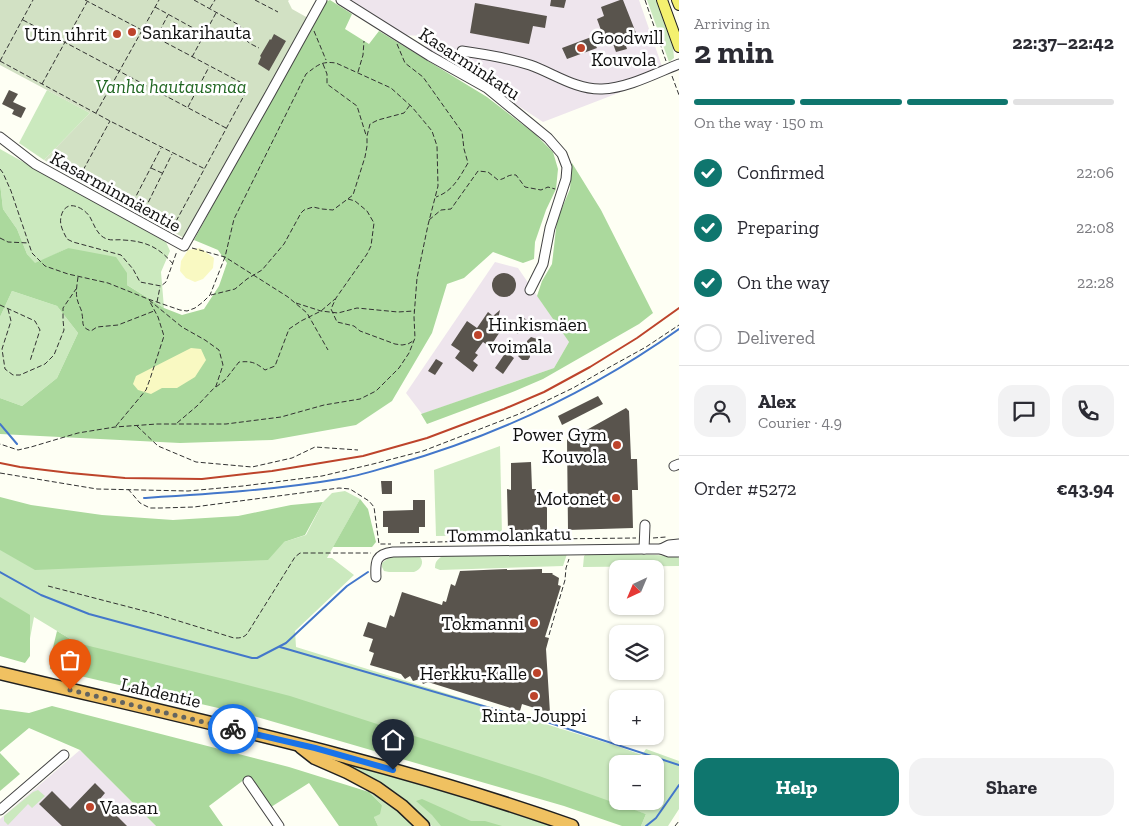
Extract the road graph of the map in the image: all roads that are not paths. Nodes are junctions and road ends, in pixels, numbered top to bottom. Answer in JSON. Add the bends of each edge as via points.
{"nodes":[{"id":1,"x":322,"y":0,"type":"edge"},
{"id":2,"x":341,"y":0,"type":"edge"},
{"id":3,"x":662,"y":0,"type":"edge"},
{"id":4,"x":677,"y":0,"type":"edge"},
{"id":5,"x":679,"y":5,"type":"edge"},
{"id":6,"x":679,"y":47,"type":"edge"},
{"id":7,"x":462,"y":51,"type":"dead end"},
{"id":8,"x":679,"y":64,"type":"edge"},
{"id":9,"x":0,"y":137,"type":"edge"},
{"id":10,"x":530,"y":290,"type":"dead end"},
{"id":11,"x":645,"y":525,"type":"dead end"},
{"id":12,"x":679,"y":544,"type":"edge"},
{"id":13,"x":644,"y":548,"type":"junction"},
{"id":14,"x":661,"y":549,"type":"junction"},
{"id":15,"x":679,"y":552,"type":"edge"},
{"id":16,"x":376,"y":577,"type":"dead end"},
{"id":17,"x":0,"y":674,"type":"edge"},
{"id":18,"x":297,"y":744,"type":"junction"},
{"id":19,"x":64,"y":755,"type":"dead end"},
{"id":20,"x":248,"y":781,"type":"dead end"},
{"id":21,"x":0,"y":810,"type":"edge"},
{"id":22,"x":280,"y":826,"type":"edge"},
{"id":23,"x":423,"y":826,"type":"edge"},
{"id":24,"x":572,"y":826,"type":"edge"}],
"edges":[{"from":1,"to":9,"type":"street","name":"Kasarminmäentie","via":[[182,246],[35,164]]},
{"from":2,"to":10,"type":"street","name":"Kasarminkatu","via":[[486,88],[548,138],[562,154],[567,167],[566,181],[550,228],[543,264]]},
{"from":3,"to":6,"type":"main road"},
{"from":4,"to":5,"type":"main road"},
{"from":7,"to":8,"type":"street","via":[[529,65],[593,89],[624,85]]},
{"from":11,"to":13,"type":"street"},
{"from":12,"to":14,"type":"street","name":"Tommolankatu"},
{"from":13,"to":14,"type":"street","name":"Tommolankatu"},
{"from":13,"to":16,"type":"street","name":"Tommolankatu","via":[[385,553],[376,564]]},
{"from":14,"to":15,"type":"street","name":"Tommolankatu"},
{"from":17,"to":18,"type":"highway","name":"Lahdentie"},
{"from":18,"to":23,"type":"highway","via":[[315,758],[377,788]]},
{"from":18,"to":24,"type":"highway","name":"Lahdentie","via":[[464,790]]},
{"from":19,"to":21,"type":"street"},
{"from":20,"to":22,"type":"street"}]}
